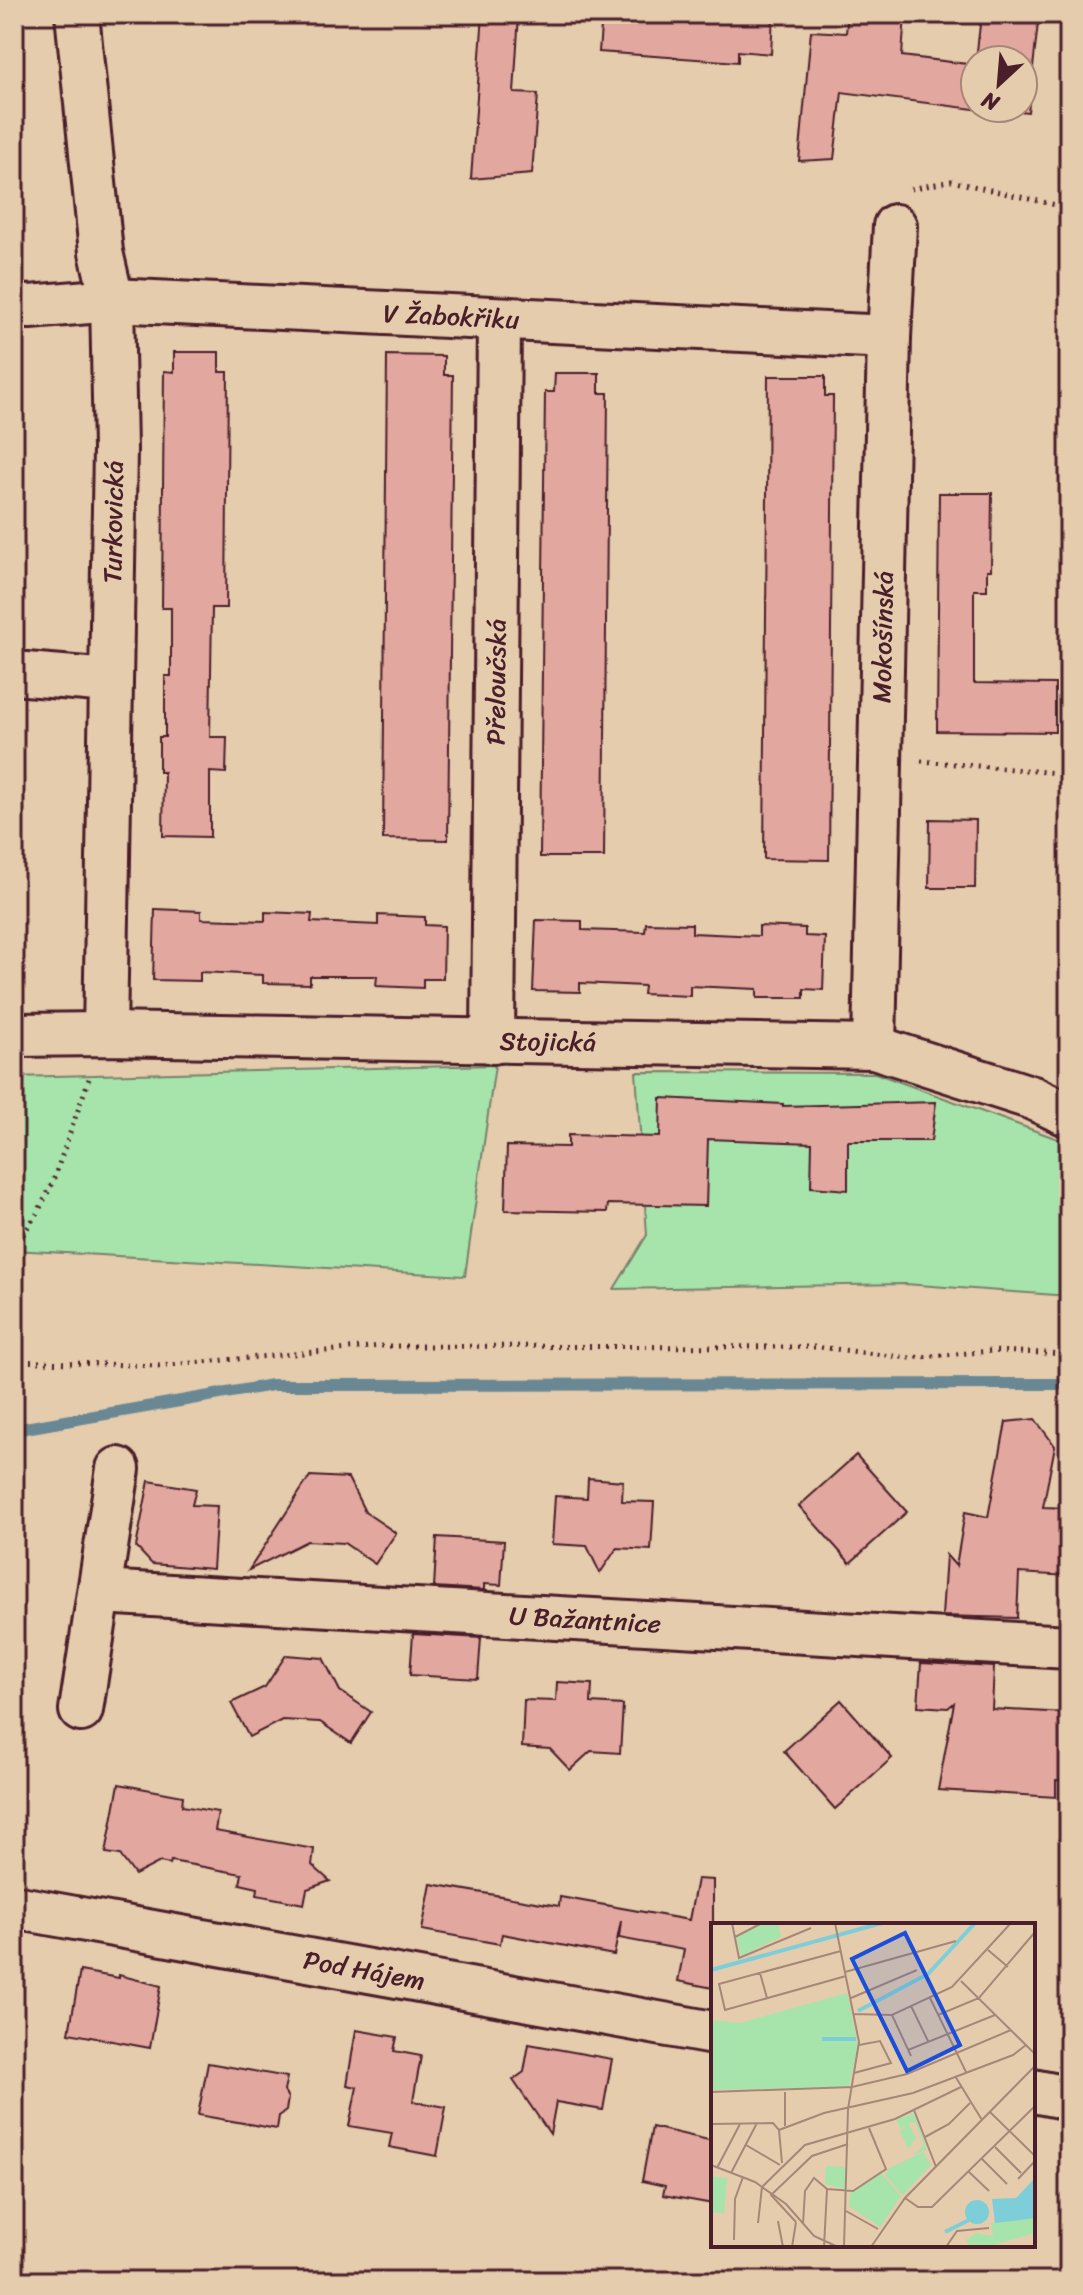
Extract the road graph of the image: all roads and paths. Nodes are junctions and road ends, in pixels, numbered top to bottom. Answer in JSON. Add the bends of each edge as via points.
{"nodes":[{"id":1,"x":77,"y":14,"type":"edge"},
{"id":2,"x":1069,"y":208,"type":"edge"},
{"id":3,"x":895,"y":226,"type":"joint"},
{"id":4,"x":112,"y":300,"type":"junction"},
{"id":5,"x":14,"y":306,"type":"edge"},
{"id":6,"x":499,"y":320,"type":"junction"},
{"id":7,"x":889,"y":337,"type":"junction"},
{"id":8,"x":14,"y":673,"type":"edge"},
{"id":9,"x":110,"y":681,"type":"junction"},
{"id":10,"x":880,"y":757,"type":"junction"},
{"id":11,"x":1069,"y":774,"type":"edge"},
{"id":12,"x":105,"y":1034,"type":"junction"},
{"id":13,"x":14,"y":1035,"type":"edge"},
{"id":14,"x":493,"y":1042,"type":"junction"},
{"id":15,"x":874,"y":1047,"type":"junction"},
{"id":16,"x":1069,"y":1115,"type":"edge"},
{"id":17,"x":14,"y":1248,"type":"edge"},
{"id":18,"x":1069,"y":1354,"type":"edge"},
{"id":19,"x":14,"y":1361,"type":"edge"},
{"id":20,"x":118,"y":1469,"type":"dead end"},
{"id":21,"x":100,"y":1592,"type":"junction"},
{"id":22,"x":1069,"y":1647,"type":"edge"},
{"id":23,"x":81,"y":1710,"type":"dead end"},
{"id":24,"x":14,"y":1907,"type":"edge"},
{"id":25,"x":711,"y":2033,"type":"edge"},
{"id":26,"x":1035,"y":2091,"type":"edge"},
{"id":27,"x":1069,"y":2098,"type":"edge"}],
"edges":[{"from":1,"to":4,"type":"street","name":"Turkovická","via":[[101,252]]},
{"from":2,"to":3,"type":"path","via":[[951,181],[911,189]]},
{"from":3,"to":7,"type":"street","name":"Mokošínská"},
{"from":4,"to":5,"type":"street","name":"V Žabokřiku"},
{"from":4,"to":6,"type":"street","name":"V Žabokřiku"},
{"from":4,"to":9,"type":"street","name":"Turkovická"},
{"from":6,"to":7,"type":"street","name":"V Žabokřiku"},
{"from":6,"to":14,"type":"street","name":"Přeloučská"},
{"from":7,"to":10,"type":"street","name":"Mokošínská"},
{"from":8,"to":9,"type":"street"},
{"from":9,"to":12,"type":"street","name":"Turkovická"},
{"from":10,"to":11,"type":"path"},
{"from":10,"to":15,"type":"street","name":"Mokošínská"},
{"from":12,"to":13,"type":"street","name":"Stojická"},
{"from":12,"to":14,"type":"street","name":"Stojická"},
{"from":12,"to":17,"type":"path","via":[[52,1184]]},
{"from":14,"to":15,"type":"street","name":"Stojická"},
{"from":15,"to":16,"type":"street","name":"Stojická","via":[[1033,1098]]},
{"from":18,"to":19,"type":"path","via":[[992,1351],[908,1358],[818,1347],[382,1346],[158,1366]]},
{"from":20,"to":21,"type":"street"},
{"from":21,"to":22,"type":"street","name":"U Bažantnice"},
{"from":21,"to":23,"type":"street"},
{"from":24,"to":25,"type":"street","name":"Pod Hájem"},
{"from":26,"to":27,"type":"street"}]}
